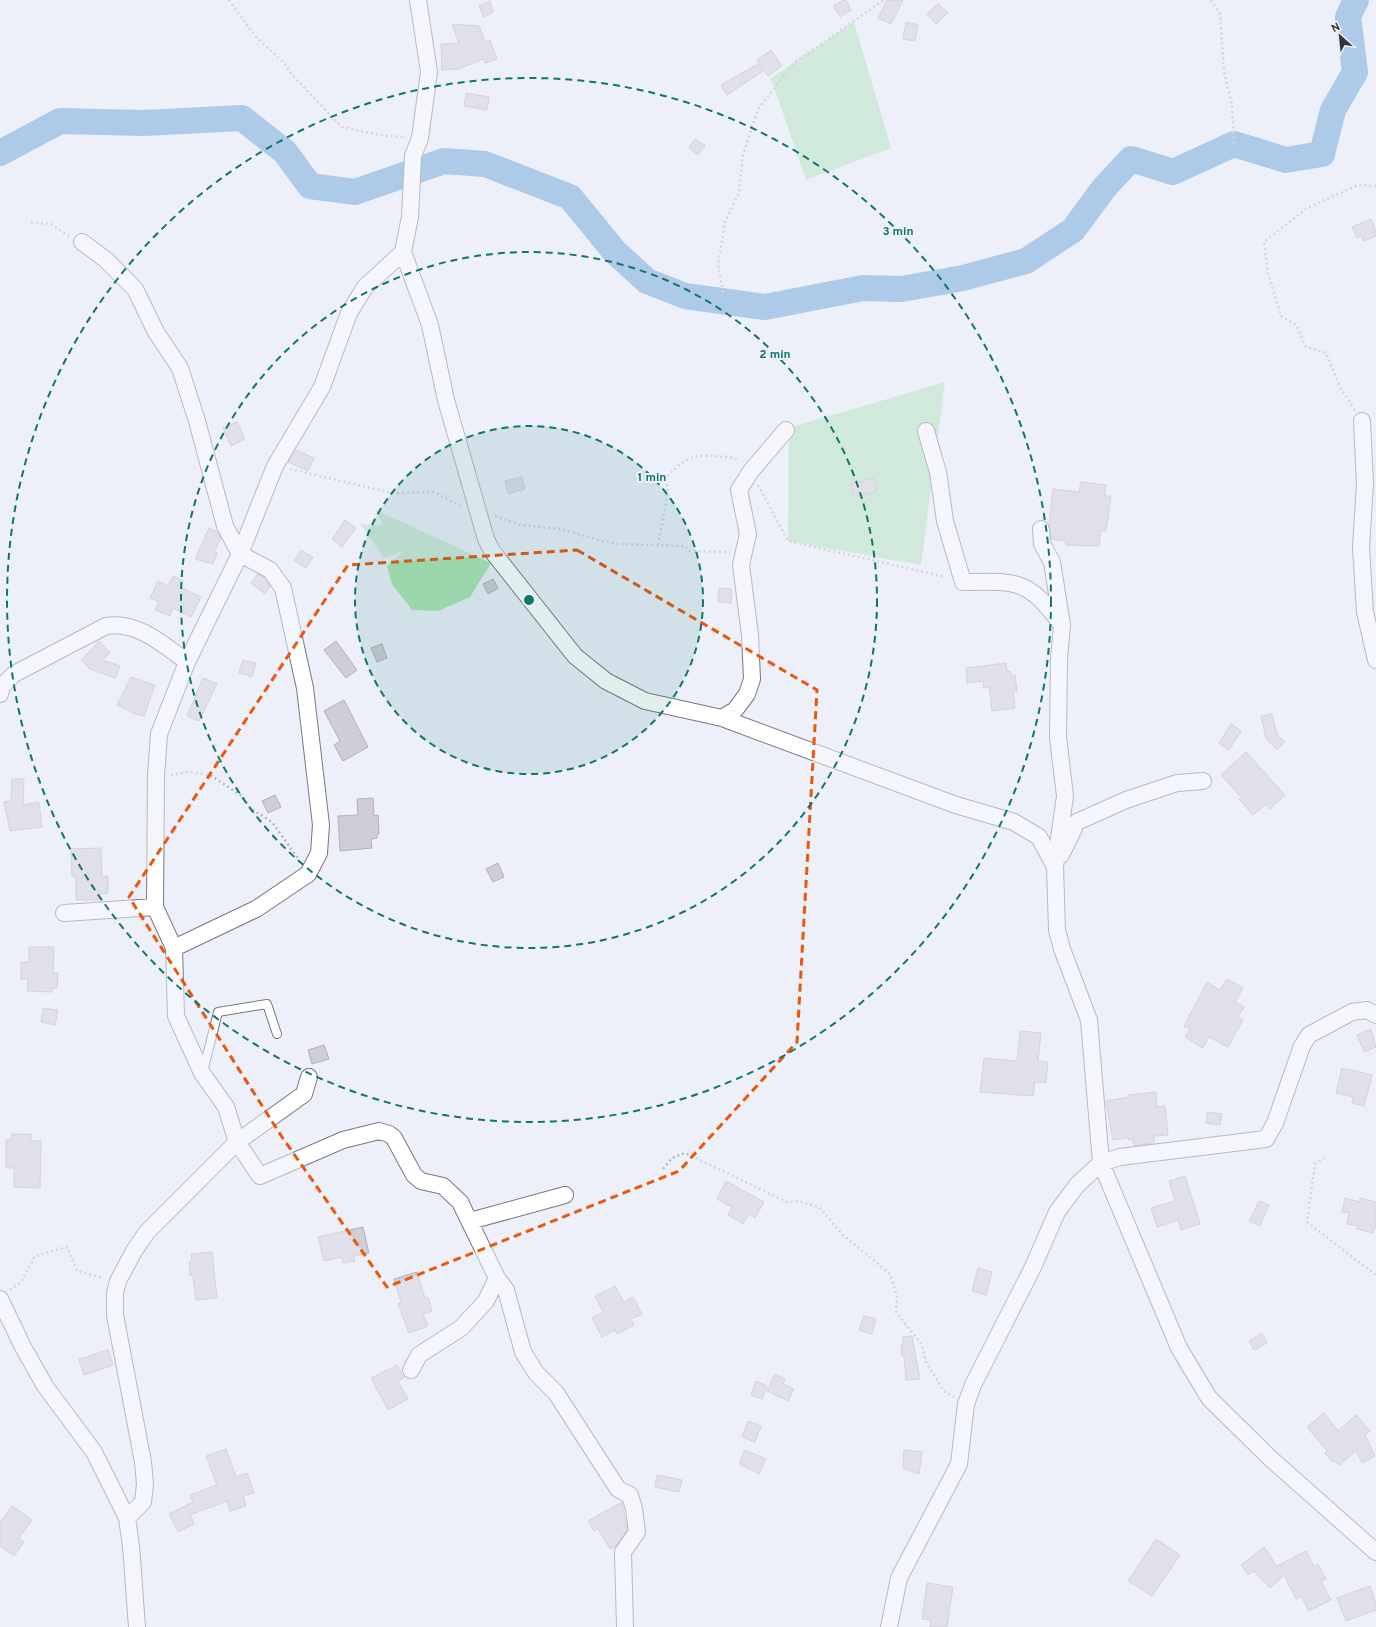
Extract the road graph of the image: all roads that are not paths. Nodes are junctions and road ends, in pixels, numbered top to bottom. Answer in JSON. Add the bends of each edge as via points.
{"nodes":[{"id":1,"x":418,"y":0,"type":"edge"},
{"id":2,"x":82,"y":242,"type":"road end"},
{"id":3,"x":403,"y":252,"type":"junction"},
{"id":4,"x":1362,"y":421,"type":"road end"},
{"id":5,"x":786,"y":430,"type":"dead end"},
{"id":6,"x":926,"y":431,"type":"dead end"},
{"id":7,"x":1041,"y":529,"type":"dead end"},
{"id":8,"x":240,"y":554,"type":"junction"},
{"id":9,"x":1062,"y":626,"type":"junction"},
{"id":10,"x":1376,"y":660,"type":"edge"},
{"id":11,"x":187,"y":662,"type":"junction"},
{"id":12,"x":7,"y":673,"type":"edge"},
{"id":13,"x":0,"y":694,"type":"edge"},
{"id":14,"x":722,"y":718,"type":"junction"},
{"id":15,"x":1203,"y":781,"type":"dead end"},
{"id":16,"x":1055,"y":867,"type":"junction"},
{"id":17,"x":155,"y":907,"type":"junction"},
{"id":18,"x":64,"y":913,"type":"dead end"},
{"id":19,"x":174,"y":948,"type":"junction"},
{"id":20,"x":1376,"y":1015,"type":"edge"},
{"id":21,"x":277,"y":1034,"type":"dead end"},
{"id":22,"x":202,"y":1072,"type":"junction"},
{"id":23,"x":309,"y":1077,"type":"dead end"},
{"id":24,"x":236,"y":1142,"type":"junction"},
{"id":25,"x":1101,"y":1163,"type":"junction"},
{"id":26,"x":565,"y":1195,"type":"dead end"},
{"id":27,"x":470,"y":1222,"type":"junction"},
{"id":28,"x":497,"y":1278,"type":"junction"},
{"id":29,"x":3,"y":1296,"type":"edge"},
{"id":30,"x":5,"y":1321,"type":"edge"},
{"id":31,"x":411,"y":1370,"type":"dead end"},
{"id":32,"x":128,"y":1518,"type":"junction"},
{"id":33,"x":1376,"y":1552,"type":"edge"},
{"id":34,"x":137,"y":1627,"type":"edge"},
{"id":35,"x":625,"y":1627,"type":"edge"},
{"id":36,"x":889,"y":1627,"type":"edge"}],
"edges":[{"from":1,"to":3,"type":"street","via":[[429,72],[420,138],[413,156],[410,217]]},
{"from":2,"to":8,"type":"street","via":[[105,259],[135,289],[156,332],[180,368],[225,526]]},
{"from":3,"to":8,"type":"street","via":[[364,287],[349,313],[322,388],[275,466]]},
{"from":3,"to":14,"type":"street","via":[[430,325],[446,400],[486,539],[492,551],[575,656],[606,681],[645,701]]},
{"from":4,"to":10,"type":"street","via":[[1365,483],[1362,554],[1365,612]]},
{"from":5,"to":14,"type":"street","via":[[751,471],[739,490],[748,534],[741,565],[750,635],[752,679],[747,694],[735,710]]},
{"from":6,"to":9,"type":"street","via":[[938,472],[945,521],[963,582],[1005,581],[1029,588],[1048,606]]},
{"from":7,"to":9,"type":"street","via":[[1042,544],[1052,562]]},
{"from":8,"to":11,"type":"street"},
{"from":8,"to":19,"type":"street","via":[[270,570],[283,588],[302,672],[321,825],[319,853],[308,874],[256,909]]},
{"from":9,"to":16,"type":"street","via":[[1058,737],[1065,796]]},
{"from":11,"to":12,"type":"street","via":[[148,633],[113,625],[100,628]]},
{"from":11,"to":17,"type":"street","via":[[158,734]]},
{"from":12,"to":13,"type":"street"},
{"from":14,"to":16,"type":"street","via":[[956,805],[1014,822],[1039,837]]},
{"from":15,"to":16,"type":"street","via":[[1177,784],[1126,800],[1077,822]]},
{"from":16,"to":25,"type":"street","via":[[1057,930],[1089,1020]]},
{"from":17,"to":18,"type":"street"},
{"from":17,"to":19,"type":"street"},
{"from":19,"to":22,"type":"street","via":[[176,1016]]},
{"from":20,"to":25,"type":"street","via":[[1367,1010],[1352,1012],[1309,1035],[1302,1046],[1276,1123],[1266,1139],[1120,1157]]},
{"from":21,"to":22,"type":"lane","via":[[268,1004],[218,1012]]},
{"from":22,"to":24,"type":"street","via":[[226,1107]]},
{"from":23,"to":24,"type":"street","via":[[304,1094]]},
{"from":24,"to":27,"type":"street","via":[[260,1176],[343,1140],[379,1131],[390,1134],[414,1175],[421,1181],[443,1186],[454,1194]]},
{"from":24,"to":32,"type":"street","via":[[147,1232],[118,1281],[115,1315],[145,1484],[143,1502]]},
{"from":25,"to":33,"type":"street","via":[[1179,1348],[1209,1398],[1270,1458]]},
{"from":25,"to":36,"type":"street","via":[[1077,1185],[1057,1212],[1033,1267],[973,1385],[966,1404],[958,1464],[899,1578]]},
{"from":26,"to":27,"type":"street"},
{"from":27,"to":28,"type":"street"},
{"from":28,"to":31,"type":"street","via":[[486,1301],[461,1328],[419,1355]]},
{"from":28,"to":35,"type":"street","via":[[506,1290],[523,1352],[536,1373],[556,1393],[618,1489],[630,1495],[637,1532],[623,1552]]},
{"from":29,"to":30,"type":"street"},
{"from":30,"to":32,"type":"street","via":[[45,1386],[94,1452]]},
{"from":32,"to":34,"type":"street"}]}
